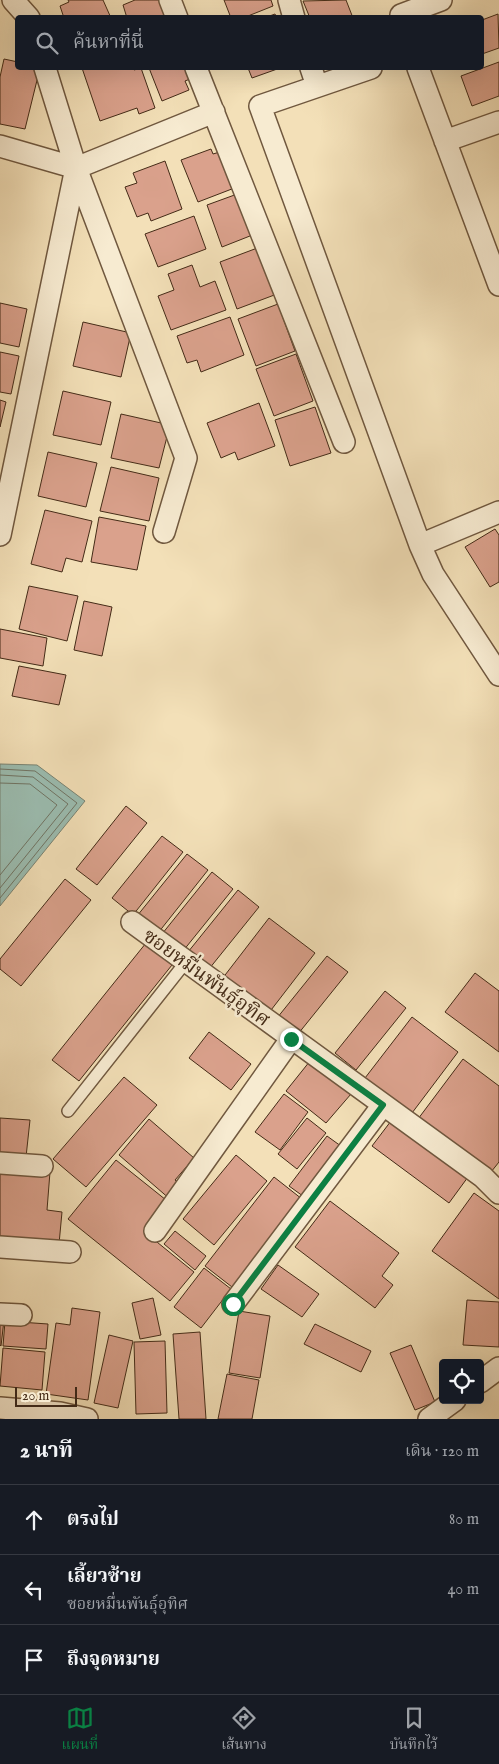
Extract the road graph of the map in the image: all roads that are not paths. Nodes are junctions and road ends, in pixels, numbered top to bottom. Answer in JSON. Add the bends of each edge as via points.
{"nodes":[{"id":1,"x":13,"y":0,"type":"edge"},
{"id":2,"x":170,"y":0,"type":"edge"},
{"id":3,"x":288,"y":0,"type":"edge"},
{"id":4,"x":441,"y":0,"type":"edge"},
{"id":5,"x":399,"y":11,"type":"edge"},
{"id":6,"x":26,"y":15,"type":"edge"},
{"id":7,"x":176,"y":15,"type":"edge"},
{"id":8,"x":293,"y":15,"type":"edge"},
{"id":9,"x":46,"y":70,"type":"edge"},
{"id":10,"x":197,"y":70,"type":"edge"},
{"id":11,"x":358,"y":70,"type":"edge"},
{"id":12,"x":419,"y":70,"type":"edge"},
{"id":13,"x":314,"y":77,"type":"edge"},
{"id":14,"x":214,"y":112,"type":"junction"},
{"id":15,"x":499,"y":122,"type":"edge"},
{"id":16,"x":445,"y":141,"type":"junction"},
{"id":17,"x":0,"y":146,"type":"edge"},
{"id":18,"x":76,"y":168,"type":"junction"},
{"id":19,"x":498,"y":278,"type":"edge"},
{"id":20,"x":344,"y":442,"type":"dead end"},
{"id":21,"x":499,"y":512,"type":"edge"},
{"id":22,"x":164,"y":532,"type":"dead end"},
{"id":23,"x":0,"y":535,"type":"edge"},
{"id":24,"x":420,"y":545,"type":"junction"},
{"id":25,"x":499,"y":675,"type":"edge"},
{"id":26,"x":132,"y":922,"type":"dead end"},
{"id":27,"x":185,"y":963,"type":"junction"},
{"id":28,"x":291,"y":1039,"type":"junction"},
{"id":29,"x":383,"y":1105,"type":"junction"},
{"id":30,"x":68,"y":1111,"type":"dead end"},
{"id":31,"x":0,"y":1163,"type":"edge"},
{"id":32,"x":42,"y":1166,"type":"dead end"},
{"id":33,"x":499,"y":1193,"type":"edge"},
{"id":34,"x":155,"y":1231,"type":"dead end"},
{"id":35,"x":0,"y":1246,"type":"edge"},
{"id":36,"x":70,"y":1252,"type":"dead end"},
{"id":37,"x":233,"y":1304,"type":"dead end"},
{"id":38,"x":0,"y":1314,"type":"edge"},
{"id":39,"x":22,"y":1315,"type":"dead end"},
{"id":40,"x":499,"y":1368,"type":"edge"},
{"id":41,"x":484,"y":1379,"type":"edge"},
{"id":42,"x":450,"y":1404,"type":"edge"},
{"id":43,"x":0,"y":1408,"type":"edge"},
{"id":44,"x":87,"y":1419,"type":"edge"},
{"id":45,"x":429,"y":1419,"type":"edge"}],
"edges":[{"from":1,"to":6,"type":"street"},
{"from":2,"to":7,"type":"street"},
{"from":3,"to":8,"type":"street"},
{"from":4,"to":5,"type":"street"},
{"from":9,"to":18,"type":"street"},
{"from":10,"to":14,"type":"street"},
{"from":11,"to":13,"type":"street"},
{"from":12,"to":16,"type":"street"},
{"from":13,"to":24,"type":"street","via":[[260,106]]},
{"from":14,"to":18,"type":"street"},
{"from":14,"to":20,"type":"street"},
{"from":15,"to":16,"type":"street"},
{"from":16,"to":19,"type":"street"},
{"from":17,"to":18,"type":"street"},
{"from":18,"to":22,"type":"street","via":[[186,458]]},
{"from":18,"to":23,"type":"street"},
{"from":21,"to":24,"type":"street"},
{"from":24,"to":25,"type":"street","via":[[432,574]]},
{"from":26,"to":27,"type":"street","name":"ซอยหมื่นพันธุ์อุทิศ"},
{"from":27,"to":28,"type":"street","name":"ซอยหมื่นพันธุ์อุทิศ"},
{"from":27,"to":30,"type":"lane"},
{"from":28,"to":29,"type":"street","name":"ซอยหมื่นพันธุ์อุทิศ"},
{"from":28,"to":34,"type":"street"},
{"from":29,"to":33,"type":"street","name":"ซอยหมื่นพันธุ์อุทิศ","via":[[483,1177]]},
{"from":29,"to":37,"type":"street"},
{"from":31,"to":32,"type":"street"},
{"from":35,"to":36,"type":"street"},
{"from":38,"to":39,"type":"street"},
{"from":40,"to":41,"type":"street"},
{"from":42,"to":45,"type":"street"},
{"from":43,"to":44,"type":"street","via":[[60,1413]]}]}
